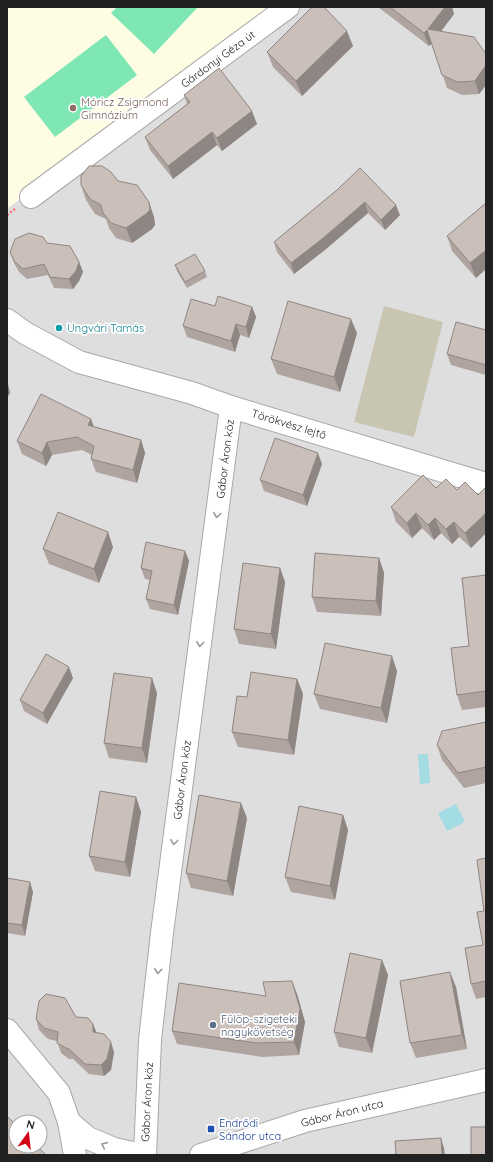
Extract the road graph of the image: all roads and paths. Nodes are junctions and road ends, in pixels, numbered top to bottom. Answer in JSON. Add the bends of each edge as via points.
{"nodes":[{"id":1,"x":288,"y":7,"type":"edge"},
{"id":2,"x":31,"y":197,"type":"dead end"},
{"id":3,"x":7,"y":320,"type":"edge"},
{"id":4,"x":231,"y":407,"type":"junction"},
{"id":5,"x":486,"y":484,"type":"edge"},
{"id":6,"x":7,"y":1030,"type":"edge"},
{"id":7,"x":486,"y":1080,"type":"edge"},
{"id":8,"x":69,"y":1122,"type":"junction"},
{"id":9,"x":75,"y":1155,"type":"edge"},
{"id":10,"x":143,"y":1155,"type":"edge"},
{"id":11,"x":201,"y":1155,"type":"edge"}],
"edges":[{"from":1,"to":2,"type":"street","name":"Gárdonyi Géza út"},
{"from":3,"to":4,"type":"street","name":"Törökvész lejtő","via":[[25,333],[79,362],[192,393]]},
{"from":4,"to":5,"type":"street","name":"Törökvész lejtő"},
{"from":4,"to":10,"type":"street","name":"Gábor Áron köz","one_way":true,"via":[[150,1040]]},
{"from":6,"to":8,"type":"street","via":[[59,1093]]},
{"from":7,"to":11,"type":"street","name":"Gábor Áron utca","via":[[305,1121]]},
{"from":8,"to":9,"type":"street"},
{"from":10,"to":8,"type":"street","one_way":true,"via":[[114,1150],[88,1138]]}]}
